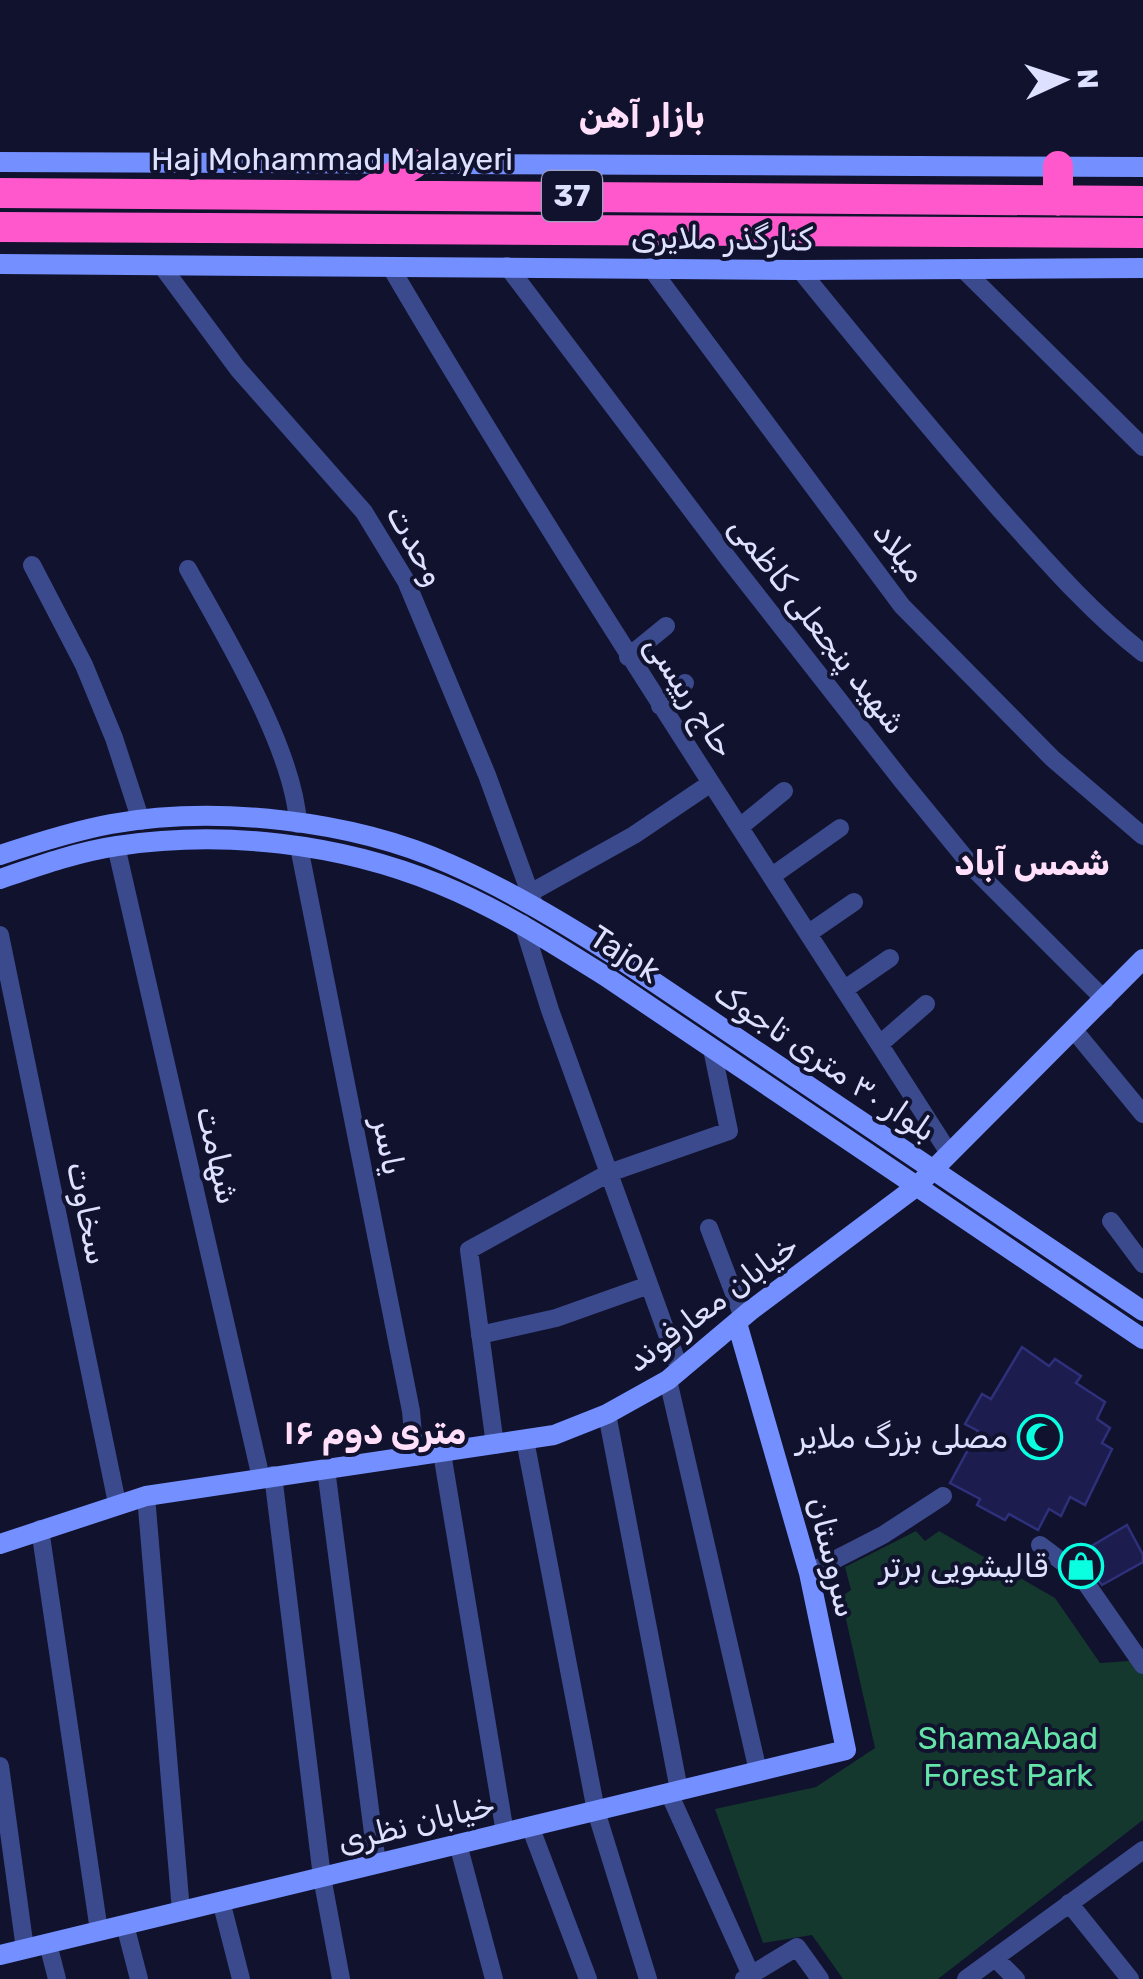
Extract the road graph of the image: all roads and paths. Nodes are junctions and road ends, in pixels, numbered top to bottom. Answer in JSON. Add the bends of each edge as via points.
{"nodes":[{"id":1,"x":0,"y":162,"type":"edge"},
{"id":2,"x":412,"y":164,"type":"junction"},
{"id":3,"x":1058,"y":166,"type":"junction"},
{"id":4,"x":1143,"y":167,"type":"edge"},
{"id":5,"x":0,"y":193,"type":"edge"},
{"id":6,"x":366,"y":194,"type":"junction"},
{"id":7,"x":1058,"y":201,"type":"junction"},
{"id":8,"x":1143,"y":202,"type":"edge"},
{"id":9,"x":0,"y":227,"type":"edge"},
{"id":10,"x":1143,"y":234,"type":"edge"},
{"id":11,"x":0,"y":264,"type":"edge"},
{"id":12,"x":161,"y":265,"type":"junction"},
{"id":13,"x":390,"y":266,"type":"junction"},
{"id":14,"x":507,"y":266,"type":"junction"},
{"id":15,"x":650,"y":267,"type":"junction"},
{"id":16,"x":962,"y":268,"type":"junction"},
{"id":17,"x":1143,"y":268,"type":"edge"},
{"id":18,"x":800,"y":270,"type":"junction"},
{"id":19,"x":1143,"y":447,"type":"edge"},
{"id":20,"x":32,"y":564,"type":"dead end"},
{"id":21,"x":188,"y":568,"type":"dead end"},
{"id":22,"x":666,"y":626,"type":"dead end"},
{"id":23,"x":1143,"y":653,"type":"edge"},
{"id":24,"x":628,"y":657,"type":"junction"},
{"id":25,"x":685,"y":683,"type":"dead end"},
{"id":26,"x":660,"y":706,"type":"junction"},
{"id":27,"x":711,"y":783,"type":"junction"},
{"id":28,"x":784,"y":791,"type":"dead end"},
{"id":29,"x":140,"y":821,"type":"junction"},
{"id":30,"x":298,"y":824,"type":"junction"},
{"id":31,"x":740,"y":826,"type":"junction"},
{"id":32,"x":840,"y":828,"type":"dead end"},
{"id":33,"x":1143,"y":836,"type":"edge"},
{"id":34,"x":116,"y":846,"type":"junction"},
{"id":35,"x":299,"y":847,"type":"junction"},
{"id":36,"x":0,"y":855,"type":"edge"},
{"id":37,"x":772,"y":876,"type":"junction"},
{"id":38,"x":0,"y":880,"type":"edge"},
{"id":39,"x":532,"y":899,"type":"junction"},
{"id":40,"x":854,"y":902,"type":"dead end"},
{"id":41,"x":523,"y":924,"type":"junction"},
{"id":42,"x":809,"y":933,"type":"junction"},
{"id":43,"x":0,"y":935,"type":"edge"},
{"id":44,"x":890,"y":958,"type":"dead end"},
{"id":45,"x":1143,"y":960,"type":"edge"},
{"id":46,"x":845,"y":989,"type":"junction"},
{"id":47,"x":1105,"y":1000,"type":"junction"},
{"id":48,"x":926,"y":1004,"type":"dead end"},
{"id":49,"x":1073,"y":1029,"type":"junction"},
{"id":50,"x":880,"y":1044,"type":"junction"},
{"id":51,"x":712,"y":1048,"type":"junction"},
{"id":52,"x":1143,"y":1114,"type":"edge"},
{"id":53,"x":949,"y":1152,"type":"junction"},
{"id":54,"x":932,"y":1169,"type":"junction"},
{"id":55,"x":609,"y":1173,"type":"junction"},
{"id":56,"x":917,"y":1186,"type":"junction"},
{"id":57,"x":1111,"y":1222,"type":"dead end"},
{"id":58,"x":709,"y":1228,"type":"dead end"},
{"id":59,"x":1143,"y":1264,"type":"edge"},
{"id":60,"x":649,"y":1284,"type":"junction"},
{"id":61,"x":1143,"y":1311,"type":"edge"},
{"id":62,"x":740,"y":1320,"type":"junction"},
{"id":63,"x":480,"y":1335,"type":"junction"},
{"id":64,"x":1143,"y":1339,"type":"edge"},
{"id":65,"x":674,"y":1375,"type":"junction"},
{"id":66,"x":606,"y":1414,"type":"junction"},
{"id":67,"x":525,"y":1440,"type":"junction"},
{"id":68,"x":495,"y":1445,"type":"junction"},
{"id":69,"x":442,"y":1453,"type":"junction"},
{"id":70,"x":415,"y":1457,"type":"junction"},
{"id":71,"x":326,"y":1469,"type":"junction"},
{"id":72,"x":267,"y":1476,"type":"junction"},
{"id":73,"x":146,"y":1496,"type":"junction"},
{"id":74,"x":943,"y":1496,"type":"dead end"},
{"id":75,"x":117,"y":1503,"type":"junction"},
{"id":76,"x":40,"y":1530,"type":"junction"},
{"id":77,"x":0,"y":1544,"type":"edge"},
{"id":78,"x":1040,"y":1546,"type":"dead end"},
{"id":79,"x":809,"y":1573,"type":"junction"},
{"id":80,"x":1143,"y":1665,"type":"edge"},
{"id":81,"x":846,"y":1750,"type":"joint"},
{"id":82,"x":0,"y":1766,"type":"edge"},
{"id":83,"x":758,"y":1771,"type":"junction"},
{"id":84,"x":674,"y":1792,"type":"junction"},
{"id":85,"x":596,"y":1810,"type":"junction"},
{"id":86,"x":530,"y":1826,"type":"junction"},
{"id":87,"x":505,"y":1832,"type":"junction"},
{"id":88,"x":458,"y":1844,"type":"junction"},
{"id":89,"x":1143,"y":1850,"type":"edge"},
{"id":90,"x":376,"y":1864,"type":"junction"},
{"id":91,"x":322,"y":1877,"type":"junction"},
{"id":92,"x":221,"y":1902,"type":"junction"},
{"id":93,"x":1070,"y":1904,"type":"junction"},
{"id":94,"x":181,"y":1911,"type":"junction"},
{"id":95,"x":125,"y":1925,"type":"junction"},
{"id":96,"x":99,"y":1931,"type":"junction"},
{"id":97,"x":48,"y":1944,"type":"junction"},
{"id":98,"x":25,"y":1949,"type":"junction"},
{"id":99,"x":0,"y":1955,"type":"edge"},
{"id":100,"x":994,"y":1958,"type":"junction"},
{"id":101,"x":748,"y":1977,"type":"edge"},
{"id":102,"x":57,"y":1979,"type":"edge"},
{"id":103,"x":139,"y":1979,"type":"edge"},
{"id":104,"x":241,"y":1979,"type":"edge"},
{"id":105,"x":340,"y":1979,"type":"edge"},
{"id":106,"x":494,"y":1979,"type":"edge"},
{"id":107,"x":588,"y":1979,"type":"edge"},
{"id":108,"x":648,"y":1979,"type":"edge"},
{"id":109,"x":820,"y":1979,"type":"edge"},
{"id":110,"x":966,"y":1979,"type":"edge"},
{"id":111,"x":1016,"y":1979,"type":"edge"},
{"id":112,"x":1130,"y":1979,"type":"edge"}],
"edges":[{"from":1,"to":2,"type":"street"},
{"from":2,"to":3,"type":"street"},
{"from":2,"to":6,"type":"highway"},
{"from":3,"to":4,"type":"street"},
{"from":3,"to":7,"type":"highway"},
{"from":5,"to":6,"type":"highway","name":"Haj Mohammad Malayeri","number":"37"},
{"from":6,"to":7,"type":"highway","name":"Haj Mohammad Malayeri","number":"37"},
{"from":7,"to":8,"type":"highway","name":"Haj Mohammad Malayeri","number":"37"},
{"from":9,"to":10,"type":"highway","number":"37"},
{"from":11,"to":12,"type":"street","name":"کنارگذر ملایری"},
{"from":12,"to":13,"type":"street","name":"کنارگذر ملایری"},
{"from":12,"to":39,"type":"street","name":"وحدت","via":[[238,369],[364,512],[406,581]]},
{"from":13,"to":14,"type":"street","name":"کنارگذر ملایری"},
{"from":13,"to":24,"type":"street","name":"حاج رییسی"},
{"from":14,"to":15,"type":"street","name":"کنارگذر ملایری"},
{"from":14,"to":47,"type":"street","name":"شهید پنجعلی کاظمی","via":[[903,782],[975,870]]},
{"from":15,"to":18,"type":"street","name":"کنارگذر ملایری"},
{"from":15,"to":33,"type":"street","name":"میلاد","via":[[902,606],[1053,759]]},
{"from":16,"to":17,"type":"street","name":"کنارگذر ملایری"},
{"from":16,"to":18,"type":"street","name":"کنارگذر ملایری"},
{"from":16,"to":19,"type":"street"},
{"from":18,"to":23,"type":"street","via":[[1020,532],[1110,628]]},
{"from":20,"to":29,"type":"street","via":[[99,702]]},
{"from":21,"to":30,"type":"street","via":[[283,758]]},
{"from":22,"to":24,"type":"street"},
{"from":24,"to":26,"type":"street","name":"حاج رییسی"},
{"from":25,"to":26,"type":"street"},
{"from":26,"to":27,"type":"street","name":"حاج رییسی"},
{"from":27,"to":31,"type":"street","name":"حاج رییسی"},
{"from":27,"to":39,"type":"street"},
{"from":28,"to":31,"type":"street"},
{"from":29,"to":30,"type":"street","name":"بلوار ۳۰ متری تاجوک","via":[[191,816]]},
{"from":29,"to":36,"type":"street","name":"بلوار ۳۰ متری تاجوک"},
{"from":30,"to":39,"type":"street","name":"بلوار ۳۰ متری تاجوک","via":[[360,834]]},
{"from":31,"to":37,"type":"street","name":"حاج رییسی"},
{"from":32,"to":37,"type":"street"},
{"from":34,"to":35,"type":"street","name":"Tajok","via":[[192,840]]},
{"from":34,"to":38,"type":"street","name":"Tajok"},
{"from":34,"to":72,"type":"street","name":"شهامت"},
{"from":35,"to":41,"type":"street","name":"Tajok","via":[[354,856],[437,883]]},
{"from":35,"to":70,"type":"street","name":"یاسر"},
{"from":37,"to":42,"type":"street","name":"حاج رییسی"},
{"from":39,"to":54,"type":"street","name":"بلوار ۳۰ متری تاجوک"},
{"from":40,"to":42,"type":"street"},
{"from":41,"to":51,"type":"street","name":"Tajok"},
{"from":41,"to":55,"type":"street"},
{"from":42,"to":46,"type":"street","name":"حاج رییسی"},
{"from":43,"to":75,"type":"street","name":"سخاوت"},
{"from":44,"to":46,"type":"street"},
{"from":45,"to":47,"type":"street"},
{"from":46,"to":50,"type":"street","name":"حاج رییسی"},
{"from":47,"to":49,"type":"street"},
{"from":48,"to":50,"type":"street"},
{"from":49,"to":52,"type":"street"},
{"from":49,"to":53,"type":"street"},
{"from":50,"to":53,"type":"street","name":"حاج رییسی"},
{"from":51,"to":55,"type":"street","via":[[729,1130]]},
{"from":51,"to":56,"type":"street","name":"Tajok"},
{"from":53,"to":54,"type":"street"},
{"from":54,"to":56,"type":"street","name":"خیابان معارفوند"},
{"from":54,"to":61,"type":"street","name":"بلوار ۳۰ متری تاجوک"},
{"from":55,"to":60,"type":"street"},
{"from":55,"to":63,"type":"street","via":[[469,1250]]},
{"from":56,"to":62,"type":"street","name":"خیابان معارفوند"},
{"from":56,"to":64,"type":"street","name":"Tajok"},
{"from":57,"to":59,"type":"street"},
{"from":58,"to":62,"type":"street"},
{"from":60,"to":63,"type":"street","via":[[556,1318]]},
{"from":60,"to":65,"type":"street"},
{"from":62,"to":65,"type":"street","name":"خیابان معارفوند"},
{"from":62,"to":79,"type":"street","name":"سروستان"},
{"from":63,"to":68,"type":"street"},
{"from":65,"to":66,"type":"street","name":"خیابان معارفوند"},
{"from":65,"to":83,"type":"street"},
{"from":66,"to":67,"type":"street","name":"خیابان معارفوند","via":[[554,1436]]},
{"from":66,"to":84,"type":"street"},
{"from":67,"to":68,"type":"street","name":"خیابان معارفوند"},
{"from":67,"to":85,"type":"street"},
{"from":68,"to":69,"type":"street","name":"خیابان معارفوند"},
{"from":69,"to":70,"type":"street","name":"خیابان معارفوند"},
{"from":69,"to":87,"type":"street"},
{"from":70,"to":71,"type":"street","name":"خیابان معارفوند"},
{"from":71,"to":72,"type":"street","name":"خیابان معارفوند"},
{"from":71,"to":90,"type":"street"},
{"from":72,"to":73,"type":"street","name":"خیابان معارفوند"},
{"from":72,"to":91,"type":"street","name":"شهامت"},
{"from":73,"to":75,"type":"street","name":"خیابان معارفوند"},
{"from":73,"to":94,"type":"street"},
{"from":74,"to":79,"type":"street"},
{"from":75,"to":76,"type":"street","name":"خیابان معارفوند"},
{"from":76,"to":77,"type":"street","name":"خیابان معارفوند"},
{"from":76,"to":96,"type":"street"},
{"from":78,"to":80,"type":"street","via":[[1081,1576]]},
{"from":79,"to":81,"type":"street","name":"سروستان"},
{"from":81,"to":83,"type":"street","name":"خیابان نظری"},
{"from":82,"to":98,"type":"street"},
{"from":83,"to":84,"type":"street","name":"خیابان نظری"},
{"from":84,"to":85,"type":"street","name":"خیابان نظری"},
{"from":84,"to":101,"type":"street"},
{"from":85,"to":86,"type":"street","name":"خیابان نظری"},
{"from":85,"to":108,"type":"street"},
{"from":86,"to":87,"type":"street","name":"خیابان نظری"},
{"from":86,"to":107,"type":"street"},
{"from":87,"to":88,"type":"street","name":"خیابان نظری"},
{"from":88,"to":90,"type":"street","name":"خیابان نظری"},
{"from":88,"to":106,"type":"street"},
{"from":89,"to":93,"type":"street"},
{"from":90,"to":91,"type":"street","name":"خیابان نظری"},
{"from":91,"to":92,"type":"street","name":"خیابان نظری"},
{"from":91,"to":105,"type":"street","name":"شهامت"},
{"from":92,"to":94,"type":"street","name":"خیابان نظری"},
{"from":92,"to":104,"type":"street"},
{"from":93,"to":100,"type":"street"},
{"from":93,"to":112,"type":"street"},
{"from":94,"to":95,"type":"street","name":"خیابان نظری"},
{"from":95,"to":96,"type":"street","name":"خیابان نظری"},
{"from":95,"to":103,"type":"street"},
{"from":96,"to":97,"type":"street","name":"خیابان نظری"},
{"from":97,"to":98,"type":"street","name":"خیابان نظری"},
{"from":97,"to":102,"type":"street"},
{"from":98,"to":99,"type":"street","name":"خیابان نظری"},
{"from":100,"to":110,"type":"street"},
{"from":100,"to":111,"type":"street"},
{"from":101,"to":109,"type":"street","via":[[798,1946]]}]}
